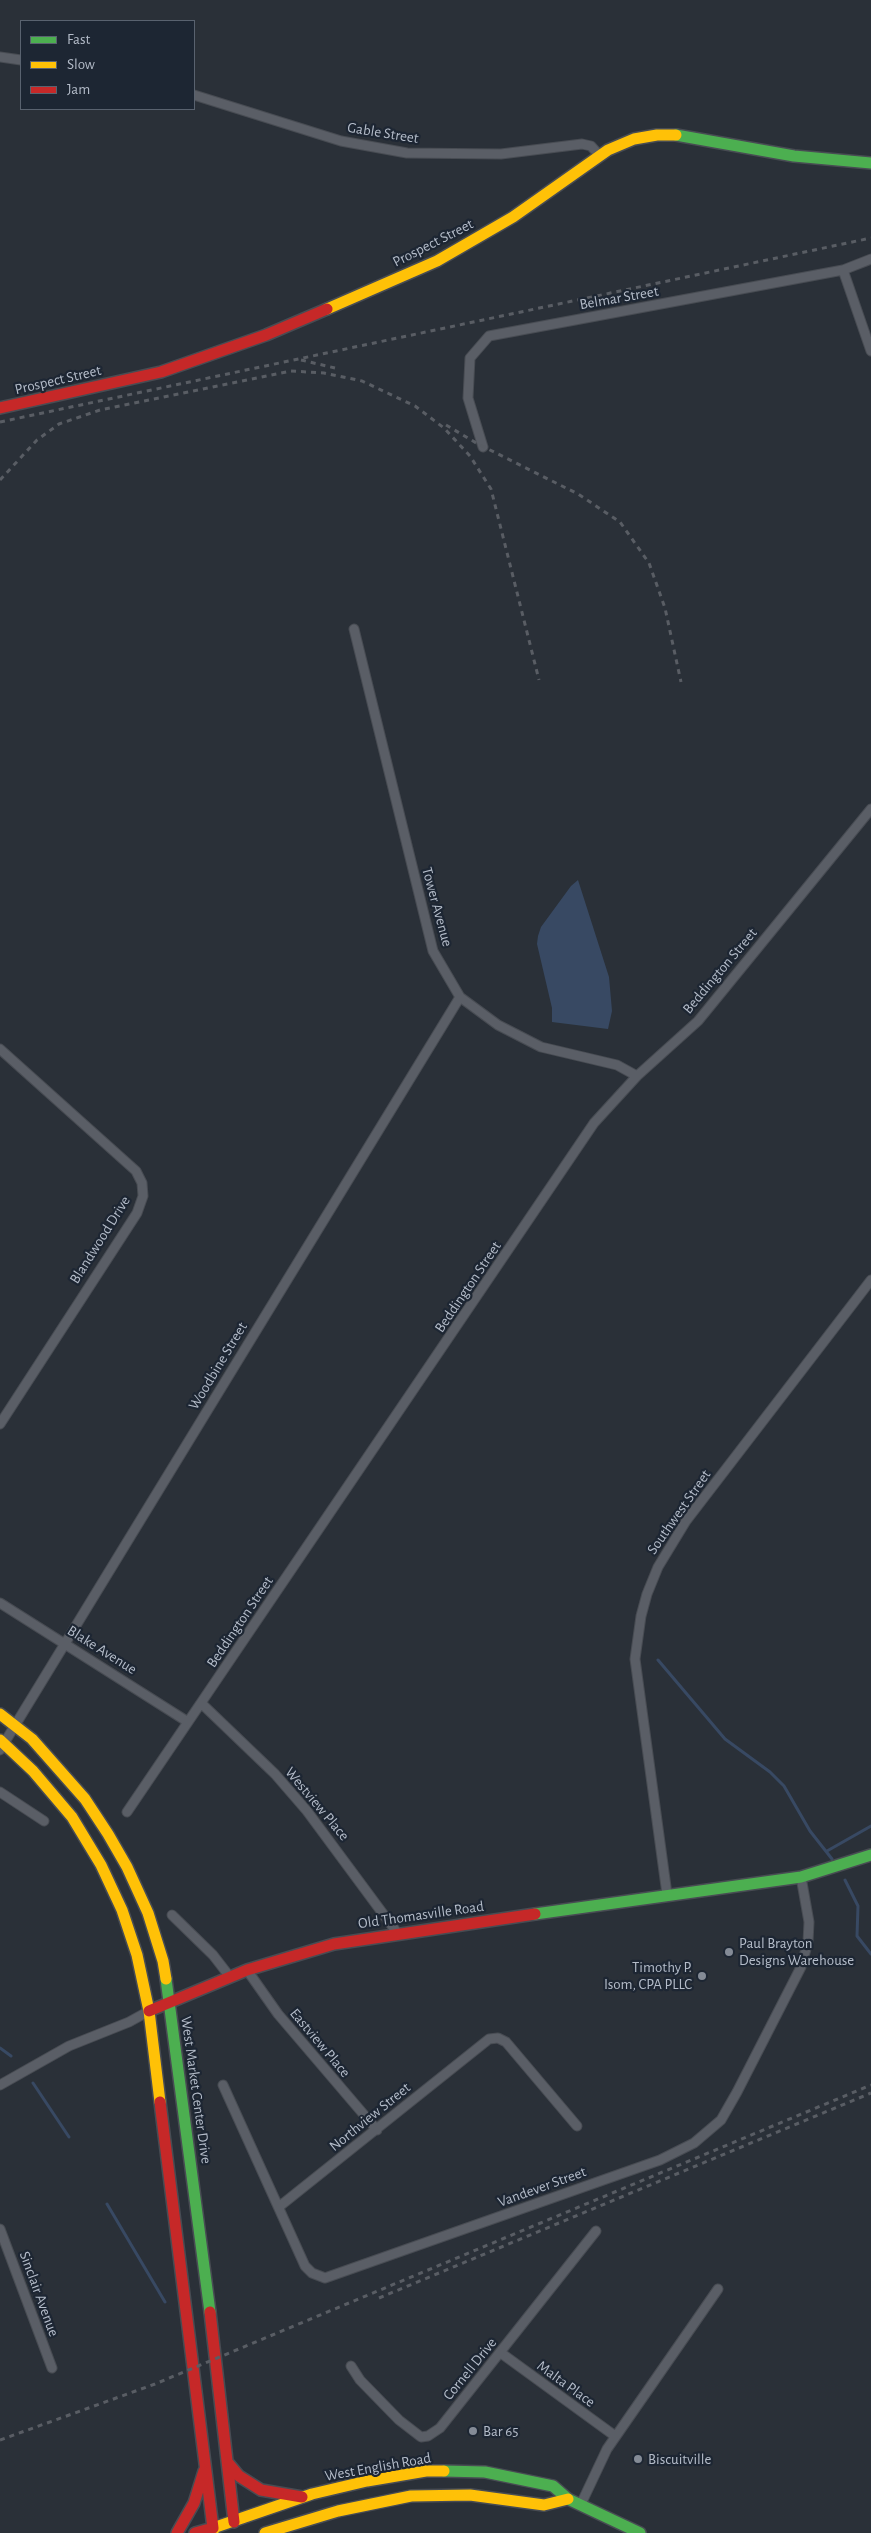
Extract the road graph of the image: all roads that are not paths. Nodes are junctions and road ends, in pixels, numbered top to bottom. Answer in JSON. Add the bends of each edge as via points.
{"nodes":[{"id":1,"x":0,"y":57,"type":"edge"},
{"id":2,"x":20,"y":60,"type":"edge"},
{"id":3,"x":195,"y":95,"type":"edge"},
{"id":4,"x":600,"y":156,"type":"junction"},
{"id":5,"x":871,"y":163,"type":"edge"},
{"id":6,"x":871,"y":259,"type":"edge"},
{"id":7,"x":843,"y":270,"type":"junction"},
{"id":8,"x":871,"y":352,"type":"edge"},
{"id":9,"x":0,"y":408,"type":"edge"},
{"id":10,"x":483,"y":447,"type":"dead end"},
{"id":11,"x":354,"y":629,"type":"dead end"},
{"id":12,"x":871,"y":810,"type":"edge"},
{"id":13,"x":460,"y":997,"type":"junction"},
{"id":14,"x":0,"y":1049,"type":"edge"},
{"id":15,"x":637,"y":1076,"type":"junction"},
{"id":16,"x":871,"y":1280,"type":"edge"},
{"id":17,"x":0,"y":1424,"type":"edge"},
{"id":18,"x":0,"y":1603,"type":"edge"},
{"id":19,"x":65,"y":1643,"type":"junction"},
{"id":20,"x":201,"y":1703,"type":"junction"},
{"id":21,"x":0,"y":1714,"type":"edge"},
{"id":22,"x":188,"y":1722,"type":"junction"},
{"id":23,"x":15,"y":1725,"type":"junction"},
{"id":24,"x":1,"y":1744,"type":"edge"},
{"id":25,"x":0,"y":1792,"type":"edge"},
{"id":26,"x":127,"y":1812,"type":"dead end"},
{"id":27,"x":44,"y":1821,"type":"dead end"},
{"id":28,"x":871,"y":1855,"type":"edge"},
{"id":29,"x":801,"y":1878,"type":"junction"},
{"id":30,"x":667,"y":1894,"type":"junction"},
{"id":31,"x":172,"y":1915,"type":"dead end"},
{"id":32,"x":398,"y":1934,"type":"junction"},
{"id":33,"x":247,"y":1970,"type":"junction"},
{"id":34,"x":230,"y":1977,"type":"junction"},
{"id":35,"x":168,"y":2002,"type":"junction"},
{"id":36,"x":149,"y":2011,"type":"junction"},
{"id":37,"x":0,"y":2085,"type":"edge"},
{"id":38,"x":223,"y":2085,"type":"dead end"},
{"id":39,"x":577,"y":2126,"type":"dead end"},
{"id":40,"x":377,"y":2130,"type":"junction"},
{"id":41,"x":280,"y":2206,"type":"junction"},
{"id":42,"x":0,"y":2229,"type":"edge"},
{"id":43,"x":596,"y":2231,"type":"dead end"},
{"id":44,"x":718,"y":2289,"type":"dead end"},
{"id":45,"x":501,"y":2353,"type":"junction"},
{"id":46,"x":351,"y":2366,"type":"dead end"},
{"id":47,"x":52,"y":2368,"type":"dead end"},
{"id":48,"x":615,"y":2436,"type":"junction"},
{"id":49,"x":229,"y":2464,"type":"junction"},
{"id":50,"x":205,"y":2466,"type":"junction"},
{"id":51,"x":305,"y":2497,"type":"junction"},
{"id":52,"x":568,"y":2499,"type":"junction"},
{"id":53,"x":581,"y":2504,"type":"junction"},
{"id":54,"x":234,"y":2528,"type":"edge"},
{"id":55,"x":282,"y":2530,"type":"edge"},
{"id":56,"x":213,"y":2531,"type":"edge"},
{"id":57,"x":176,"y":2533,"type":"edge"},
{"id":58,"x":195,"y":2533,"type":"edge"},
{"id":59,"x":265,"y":2533,"type":"edge"},
{"id":60,"x":640,"y":2533,"type":"edge"}],
"edges":[{"from":1,"to":2,"type":"street"},
{"from":3,"to":4,"type":"street","name":"Gable Street","via":[[341,141],[407,153],[501,154],[584,144]]},
{"from":4,"to":5,"type":"main road","name":"Prospect Street","via":[[634,139],[667,134],[800,157]]},
{"from":4,"to":9,"type":"main road","name":"Prospect Street","via":[[469,244],[263,336],[161,372]]},
{"from":6,"to":7,"type":"street","name":"Belmar Street"},
{"from":7,"to":8,"type":"street"},
{"from":7,"to":10,"type":"street","name":"Belmar Street","via":[[489,336],[470,358],[468,398]]},
{"from":11,"to":13,"type":"street","name":"Tower Avenue","via":[[433,951]]},
{"from":12,"to":15,"type":"street","name":"Beddington Street","via":[[698,1021]]},
{"from":13,"to":15,"type":"street","name":"Tower Avenue","via":[[498,1025],[541,1047],[617,1065]]},
{"from":13,"to":19,"type":"street","name":"Woodbine Street"},
{"from":14,"to":17,"type":"street","name":"Blandwood Drive","via":[[136,1171],[142,1183],[143,1196],[137,1213]]},
{"from":15,"to":20,"type":"street","name":"Beddington Street","via":[[594,1123]]},
{"from":16,"to":30,"type":"street","name":"Southwest Street","via":[[686,1521],[658,1567],[647,1594],[635,1659]]},
{"from":18,"to":19,"type":"street","name":"Blake Avenue"},
{"from":19,"to":22,"type":"street","name":"Blake Avenue"},
{"from":19,"to":23,"type":"street","name":"Woodbine Street"},
{"from":20,"to":22,"type":"street","name":"Beddington Street"},
{"from":20,"to":32,"type":"street","name":"Westview Place","via":[[275,1774],[307,1811]]},
{"from":21,"to":23,"type":"main road","name":"West Market Center Drive"},
{"from":22,"to":26,"type":"street","name":"Beddington Street"},
{"from":23,"to":24,"type":"street","name":"Woodbine Street"},
{"from":23,"to":35,"type":"main road","name":"West Market Center Drive","via":[[32,1739],[85,1799],[127,1867],[163,1961]]},
{"from":24,"to":36,"type":"main road","via":[[33,1771],[72,1817],[101,1865],[122,1910],[137,1955]]},
{"from":25,"to":27,"type":"street"},
{"from":28,"to":29,"type":"main road","name":"Old Thomasville Road"},
{"from":29,"to":30,"type":"main road","name":"Old Thomasville Road"},
{"from":29,"to":41,"type":"street","name":"Vandever Street","via":[[809,1922],[808,1942],[801,1967],[730,2107],[721,2120],[694,2143],[660,2160],[325,2278],[305,2266]]},
{"from":30,"to":32,"type":"main road","name":"Old Thomasville Road"},
{"from":31,"to":34,"type":"street","via":[[213,1955]]},
{"from":32,"to":33,"type":"main road","name":"Old Thomasville Road","via":[[334,1944]]},
{"from":33,"to":34,"type":"main road","name":"Old Thomasville Road"},
{"from":33,"to":40,"type":"street","name":"Eastview Place","via":[[278,2014]]},
{"from":34,"to":35,"type":"main road","name":"Old Thomasville Road"},
{"from":35,"to":36,"type":"main road","name":"Old Thomasville Road"},
{"from":35,"to":49,"type":"main road","name":"West Market Center Drive"},
{"from":36,"to":37,"type":"street","name":"Old Thomasville Road","via":[[69,2046]]},
{"from":36,"to":50,"type":"main road"},
{"from":38,"to":41,"type":"street","name":"Vandever Street"},
{"from":39,"to":40,"type":"street","name":"Northview Street","via":[[506,2042],[498,2038],[489,2039]]},
{"from":40,"to":41,"type":"street","name":"Northview Street"},
{"from":42,"to":47,"type":"street","name":"Sinclair Avenue"},
{"from":43,"to":45,"type":"street","name":"Cornell Drive"},
{"from":44,"to":48,"type":"street"},
{"from":45,"to":46,"type":"street","name":"Cornell Drive","via":[[440,2428],[421,2437],[399,2420],[360,2380]]},
{"from":45,"to":48,"type":"street","name":"Malta Place"},
{"from":48,"to":53,"type":"street"},
{"from":49,"to":51,"type":"main road","via":[[239,2476],[261,2490]]},
{"from":49,"to":54,"type":"main road","name":"West Market Center Drive"},
{"from":50,"to":56,"type":"main road"},
{"from":50,"to":57,"type":"main road","via":[[194,2503]]},
{"from":51,"to":52,"type":"main road","name":"West English Road","via":[[406,2474],[458,2471],[527,2479],[553,2486]]},
{"from":51,"to":54,"type":"main road","name":"West English Road"},
{"from":52,"to":53,"type":"main road","name":"West English Road"},
{"from":52,"to":55,"type":"main road","via":[[544,2505],[470,2495],[411,2496],[338,2510]]},
{"from":53,"to":60,"type":"main road","name":"West English Road"},
{"from":54,"to":56,"type":"main road","name":"West English Road"},
{"from":55,"to":59,"type":"main road"},
{"from":56,"to":58,"type":"main road","name":"West English Road"}]}
